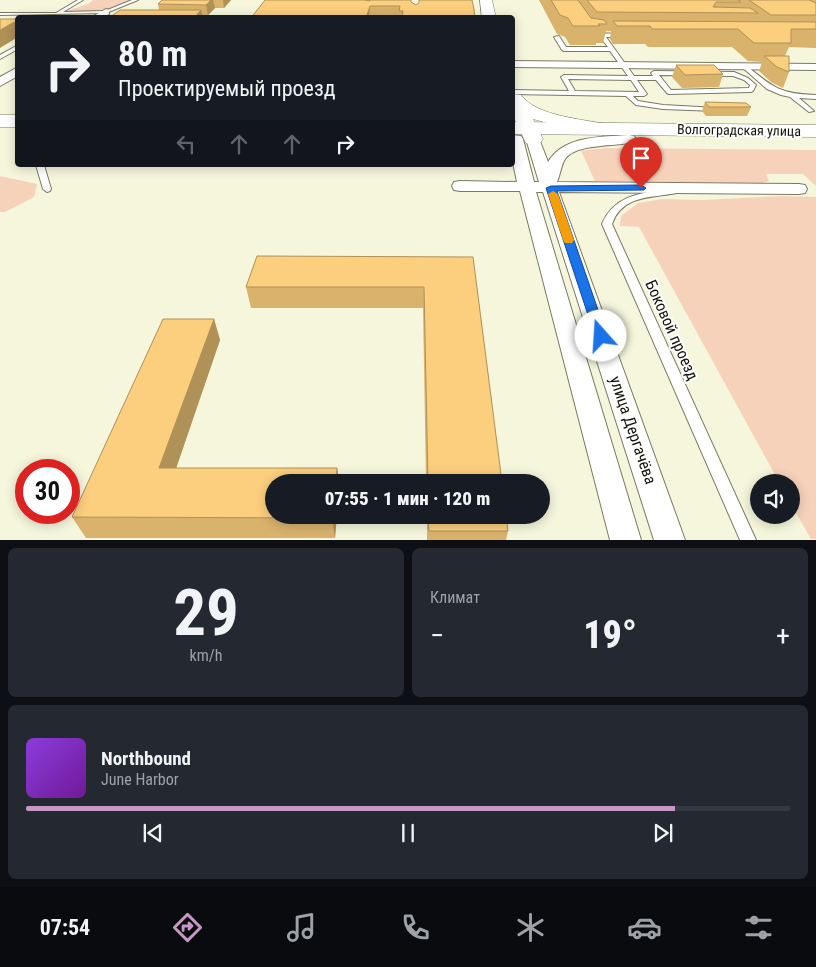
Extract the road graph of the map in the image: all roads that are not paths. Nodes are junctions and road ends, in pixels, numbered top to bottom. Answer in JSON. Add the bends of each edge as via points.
{"nodes":[{"id":1,"x":81,"y":0,"type":"edge"},
{"id":2,"x":136,"y":0,"type":"edge"},
{"id":3,"x":486,"y":0,"type":"edge"},
{"id":4,"x":0,"y":14,"type":"edge"},
{"id":5,"x":30,"y":15,"type":"edge"},
{"id":6,"x":60,"y":15,"type":"edge"},
{"id":7,"x":63,"y":15,"type":"edge"},
{"id":8,"x":102,"y":15,"type":"edge"},
{"id":9,"x":488,"y":15,"type":"edge"},
{"id":10,"x":586,"y":27,"type":"edge"},
{"id":11,"x":602,"y":35,"type":"junction"},
{"id":12,"x":631,"y":35,"type":"edge"},
{"id":13,"x":558,"y":38,"type":"edge"},
{"id":14,"x":15,"y":48,"type":"edge"},
{"id":15,"x":613,"y":49,"type":"junction"},
{"id":16,"x":0,"y":57,"type":"edge"},
{"id":17,"x":515,"y":64,"type":"edge"},
{"id":18,"x":624,"y":65,"type":"junction"},
{"id":19,"x":745,"y":66,"type":"junction"},
{"id":20,"x":816,"y":67,"type":"edge"},
{"id":21,"x":15,"y":72,"type":"edge"},
{"id":22,"x":633,"y":78,"type":"junction"},
{"id":23,"x":658,"y":78,"type":"junction"},
{"id":24,"x":0,"y":82,"type":"edge"},
{"id":25,"x":572,"y":93,"type":"junction"},
{"id":26,"x":627,"y":94,"type":"junction"},
{"id":27,"x":515,"y":97,"type":"edge"},
{"id":28,"x":793,"y":97,"type":"junction"},
{"id":29,"x":515,"y":98,"type":"edge"},
{"id":30,"x":816,"y":98,"type":"edge"},
{"id":31,"x":515,"y":104,"type":"edge"},
{"id":32,"x":728,"y":109,"type":"edge"},
{"id":33,"x":811,"y":111,"type":"dead end"},
{"id":34,"x":0,"y":121,"type":"edge"},
{"id":35,"x":15,"y":121,"type":"edge"},
{"id":36,"x":0,"y":128,"type":"edge"},
{"id":37,"x":15,"y":129,"type":"edge"},
{"id":38,"x":603,"y":129,"type":"junction"},
{"id":39,"x":816,"y":131,"type":"edge"},
{"id":40,"x":519,"y":134,"type":"edge"},
{"id":41,"x":629,"y":139,"type":"junction"},
{"id":42,"x":816,"y":140,"type":"edge"},
{"id":43,"x":41,"y":167,"type":"edge"},
{"id":44,"x":515,"y":167,"type":"edge"},
{"id":45,"x":538,"y":185,"type":"junction"},
{"id":46,"x":460,"y":186,"type":"dead end"},
{"id":47,"x":692,"y":188,"type":"junction"},
{"id":48,"x":799,"y":189,"type":"dead end"},
{"id":49,"x":47,"y":190,"type":"dead end"},
{"id":50,"x":626,"y":540,"type":"edge"},
{"id":51,"x":670,"y":540,"type":"edge"},
{"id":52,"x":748,"y":540,"type":"edge"}],
"edges":[{"from":1,"to":6,"type":"lane"},
{"from":2,"to":8,"type":"lane"},
{"from":3,"to":9,"type":"main road"},
{"from":4,"to":5,"type":"lane"},
{"from":7,"to":8,"type":"lane"},
{"from":10,"to":11,"type":"lane","via":[[591,35]]},
{"from":11,"to":12,"type":"lane"},
{"from":11,"to":15,"type":"lane"},
{"from":13,"to":15,"type":"lane","via":[[564,49]]},
{"from":14,"to":16,"type":"lane"},
{"from":15,"to":18,"type":"lane"},
{"from":17,"to":18,"type":"street"},
{"from":18,"to":19,"type":"street"},
{"from":18,"to":22,"type":"lane"},
{"from":19,"to":20,"type":"street"},
{"from":19,"to":28,"type":"lane","via":[[772,91]]},
{"from":21,"to":24,"type":"street"},
{"from":22,"to":23,"type":"lane"},
{"from":22,"to":25,"type":"lane","via":[[564,77]]},
{"from":22,"to":26,"type":"lane","via":[[644,94]]},
{"from":23,"to":23,"type":"lane","via":[[654,73],[734,74],[753,86],[751,90],[669,92]]},
{"from":25,"to":26,"type":"lane"},
{"from":25,"to":27,"type":"lane"},
{"from":26,"to":32,"type":"lane","via":[[636,103]]},
{"from":28,"to":30,"type":"lane"},
{"from":28,"to":33,"type":"lane"},
{"from":29,"to":38,"type":"main road","via":[[532,113]]},
{"from":31,"to":40,"type":"main road","name":"улица Дергачёва"},
{"from":34,"to":35,"type":"main road"},
{"from":36,"to":37,"type":"main road"},
{"from":38,"to":39,"type":"main road","name":"Волгоградская улица"},
{"from":38,"to":40,"type":"main road","name":"Волгоградская улица"},
{"from":40,"to":41,"type":"main road","name":"Волгоградская улица"},
{"from":40,"to":45,"type":"street","name":"улица Дергачёва"},
{"from":40,"to":45,"type":"street","name":"улица Дергачёва"},
{"from":41,"to":42,"type":"main road","name":"Волгоградская улица"},
{"from":41,"to":45,"type":"street","via":[[566,150]]},
{"from":43,"to":49,"type":"lane"},
{"from":44,"to":45,"type":"street"},
{"from":45,"to":46,"type":"street"},
{"from":45,"to":47,"type":"street"},
{"from":45,"to":50,"type":"street","name":"улица Дергачёва"},
{"from":45,"to":51,"type":"street","name":"улица Дергачёва"},
{"from":47,"to":48,"type":"street"},
{"from":47,"to":52,"type":"lane","name":"Боковой проезд","via":[[648,195],[620,204],[609,216],[607,224]]}]}
